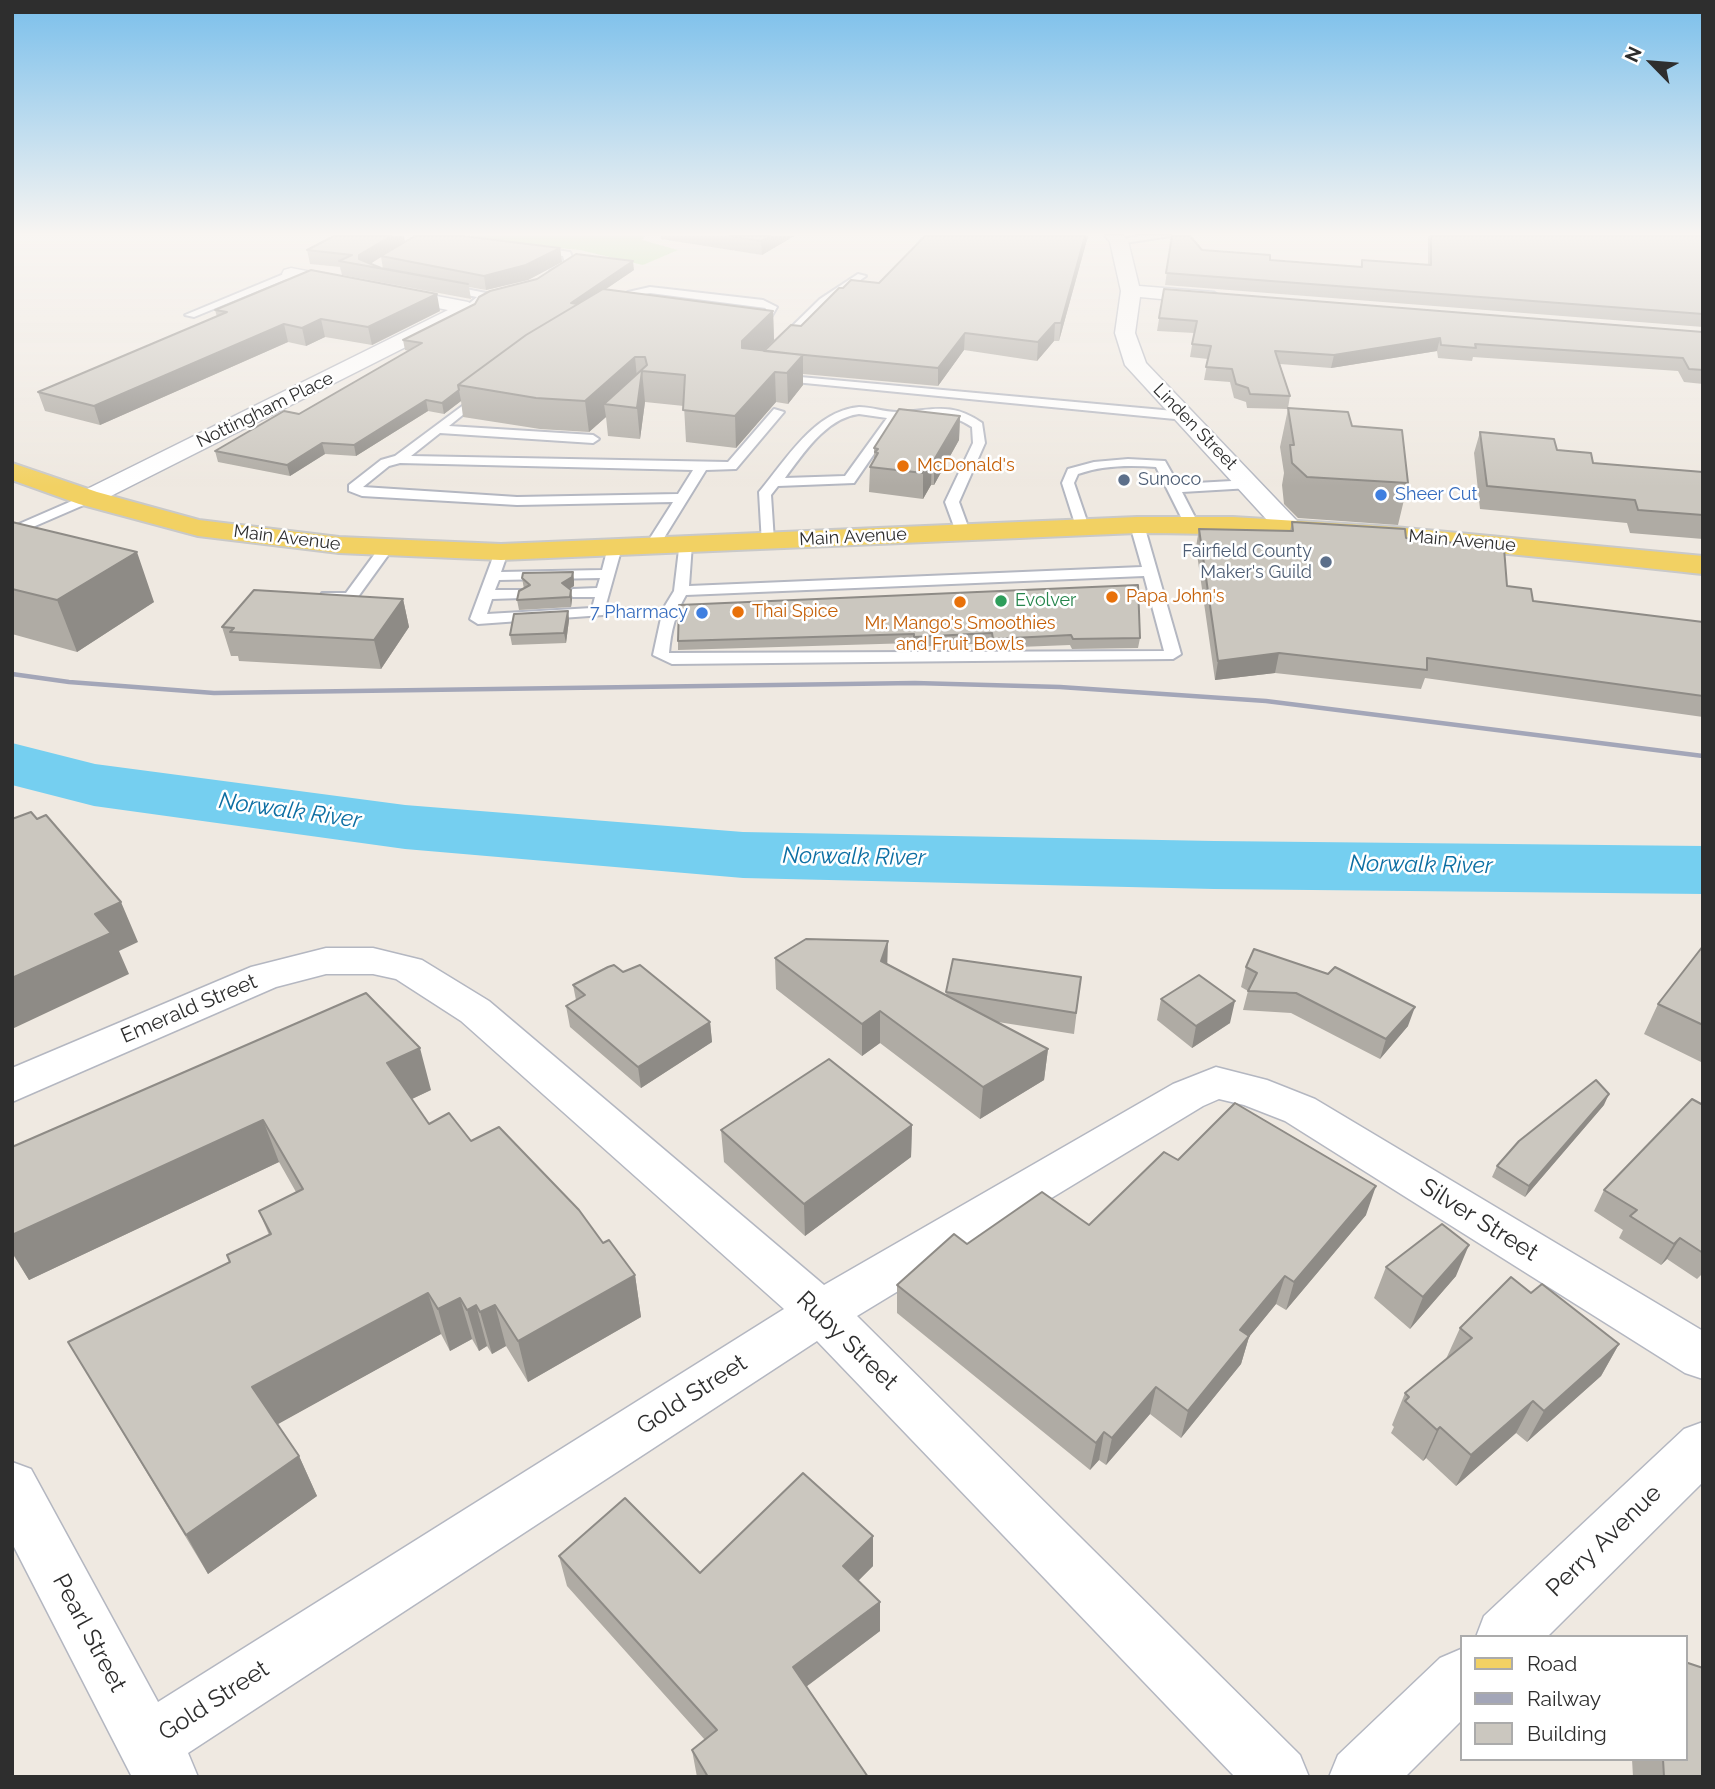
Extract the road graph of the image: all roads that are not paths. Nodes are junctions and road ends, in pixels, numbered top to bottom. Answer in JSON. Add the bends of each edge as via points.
{"nodes":[{"id":1,"x":442,"y":319,"type":"edge"},
{"id":2,"x":762,"y":319,"type":"edge"},
{"id":3,"x":806,"y":319,"type":"edge"},
{"id":4,"x":1127,"y":319,"type":"edge"},
{"id":5,"x":742,"y":324,"type":"edge"},
{"id":6,"x":767,"y":358,"type":"edge"},
{"id":7,"x":762,"y":376,"type":"edge"},
{"id":8,"x":488,"y":390,"type":"edge"},
{"id":9,"x":778,"y":412,"type":"edge"},
{"id":10,"x":894,"y":416,"type":"junction"},
{"id":11,"x":1185,"y":416,"type":"junction"},
{"id":12,"x":436,"y":429,"type":"junction"},
{"id":13,"x":604,"y":430,"type":"dead end"},
{"id":14,"x":593,"y":439,"type":"junction"},
{"id":15,"x":400,"y":459,"type":"junction"},
{"id":16,"x":576,"y":463,"type":"junction"},
{"id":17,"x":702,"y":466,"type":"junction"},
{"id":18,"x":12,"y":471,"type":"edge"},
{"id":19,"x":775,"y":482,"type":"junction"},
{"id":20,"x":1250,"y":484,"type":"junction"},
{"id":21,"x":1174,"y":488,"type":"junction"},
{"id":22,"x":88,"y":498,"type":"junction"},
{"id":23,"x":680,"y":498,"type":"junction"},
{"id":24,"x":1137,"y":525,"type":"junction"},
{"id":25,"x":1192,"y":525,"type":"junction"},
{"id":26,"x":1082,"y":527,"type":"junction"},
{"id":27,"x":1288,"y":527,"type":"junction"},
{"id":28,"x":12,"y":532,"type":"edge"},
{"id":29,"x":963,"y":532,"type":"junction"},
{"id":30,"x":767,"y":541,"type":"junction"},
{"id":31,"x":685,"y":544,"type":"junction"},
{"id":32,"x":652,"y":546,"type":"junction"},
{"id":33,"x":387,"y":547,"type":"junction"},
{"id":34,"x":615,"y":547,"type":"junction"},
{"id":35,"x":497,"y":564,"type":"junction"},
{"id":36,"x":1703,"y":565,"type":"edge"},
{"id":37,"x":1150,"y":571,"type":"junction"},
{"id":38,"x":608,"y":574,"type":"junction"},
{"id":39,"x":681,"y":591,"type":"junction"},
{"id":40,"x":603,"y":592,"type":"junction"},
{"id":41,"x":573,"y":593,"type":"edge"},
{"id":42,"x":522,"y":594,"type":"edge"},
{"id":43,"x":312,"y":595,"type":"edge"},
{"id":44,"x":486,"y":595,"type":"junction"},
{"id":45,"x":350,"y":598,"type":"junction"},
{"id":46,"x":373,"y":600,"type":"edge"},
{"id":47,"x":373,"y":961,"type":"joint"},
{"id":48,"x":12,"y":1086,"type":"edge"},
{"id":49,"x":1252,"y":1091,"type":"joint"},
{"id":50,"x":821,"y":1312,"type":"junction"},
{"id":51,"x":1703,"y":1357,"type":"edge"},
{"id":52,"x":1703,"y":1446,"type":"edge"},
{"id":53,"x":12,"y":1487,"type":"edge"},
{"id":54,"x":1507,"y":1635,"type":"edge"},
{"id":55,"x":1460,"y":1680,"type":"edge"},
{"id":56,"x":157,"y":1760,"type":"edge"},
{"id":57,"x":1278,"y":1777,"type":"edge"},
{"id":58,"x":1360,"y":1777,"type":"edge"}],
"edges":[{"from":1,"to":22,"type":"street","name":"Nottingham Place"},
{"from":2,"to":5,"type":"lane"},
{"from":3,"to":6,"type":"lane"},
{"from":4,"to":11,"type":"street","name":"Linden Street","via":[[1125,333],[1136,365]]},
{"from":7,"to":11,"type":"lane"},
{"from":8,"to":12,"type":"lane"},
{"from":9,"to":17,"type":"lane","via":[[732,466]]},
{"from":10,"to":19,"type":"lane","via":[[853,411],[826,423]]},
{"from":10,"to":19,"type":"lane","via":[[849,480]]},
{"from":10,"to":29,"type":"lane","via":[[930,410],[962,413],[978,425],[979,443],[952,502]]},
{"from":11,"to":20,"type":"street","name":"Linden Street"},
{"from":12,"to":14,"type":"lane"},
{"from":12,"to":15,"type":"lane"},
{"from":13,"to":14,"type":"lane"},
{"from":14,"to":16,"type":"lane"},
{"from":15,"to":16,"type":"lane"},
{"from":15,"to":23,"type":"lane","via":[[385,463],[354,488],[517,500]]},
{"from":16,"to":17,"type":"lane"},
{"from":17,"to":23,"type":"lane"},
{"from":18,"to":22,"type":"main road","name":"Main Avenue"},
{"from":19,"to":30,"type":"lane","via":[[764,495]]},
{"from":20,"to":21,"type":"lane"},
{"from":20,"to":27,"type":"street","name":"Linden Street"},
{"from":21,"to":25,"type":"lane"},
{"from":21,"to":26,"type":"lane","via":[[1161,464],[1088,466],[1073,472],[1068,483]]},
{"from":22,"to":28,"type":"lane"},
{"from":22,"to":33,"type":"main road","name":"Main Avenue","via":[[198,527]]},
{"from":23,"to":32,"type":"lane"},
{"from":24,"to":25,"type":"main road","name":"Main Avenue"},
{"from":24,"to":26,"type":"main road","name":"Main Avenue"},
{"from":24,"to":37,"type":"lane"},
{"from":25,"to":27,"type":"main road","name":"Main Avenue"},
{"from":26,"to":29,"type":"main road","name":"Main Avenue"},
{"from":27,"to":36,"type":"main road","name":"Main Avenue"},
{"from":29,"to":30,"type":"main road","name":"Main Avenue"},
{"from":30,"to":31,"type":"main road","name":"Main Avenue"},
{"from":31,"to":32,"type":"main road","name":"Main Avenue"},
{"from":31,"to":39,"type":"lane"},
{"from":32,"to":34,"type":"main road","name":"Main Avenue"},
{"from":33,"to":35,"type":"main road","name":"Main Avenue"},
{"from":33,"to":45,"type":"lane"},
{"from":34,"to":35,"type":"main road","name":"Main Avenue"},
{"from":34,"to":38,"type":"lane"},
{"from":35,"to":38,"type":"lane"},
{"from":35,"to":44,"type":"lane"},
{"from":37,"to":39,"type":"lane"},
{"from":37,"to":39,"type":"lane","via":[[1172,654],[1167,656],[671,659],[662,655],[664,629]]},
{"from":38,"to":40,"type":"lane"},
{"from":40,"to":41,"type":"lane"},
{"from":40,"to":44,"type":"lane","via":[[598,612],[478,619]]},
{"from":42,"to":44,"type":"lane"},
{"from":43,"to":45,"type":"lane"},
{"from":45,"to":46,"type":"lane"},
{"from":47,"to":48,"type":"street","name":"Emerald Street","via":[[326,961],[265,976]]},
{"from":47,"to":50,"type":"street","name":"Ruby Street","via":[[408,969],[475,1010]]},
{"from":49,"to":50,"type":"street","name":"Gold Street","via":[[1216,1083],[1188,1095]]},
{"from":49,"to":51,"type":"street","name":"Silver Street","via":[[1300,1110]]},
{"from":50,"to":56,"type":"street","name":"Gold Street"},
{"from":50,"to":57,"type":"street","name":"Ruby Street"},
{"from":52,"to":54,"type":"street","name":"Perry Avenue"},
{"from":53,"to":56,"type":"street","name":"Pearl Street"},
{"from":55,"to":58,"type":"street"}]}
